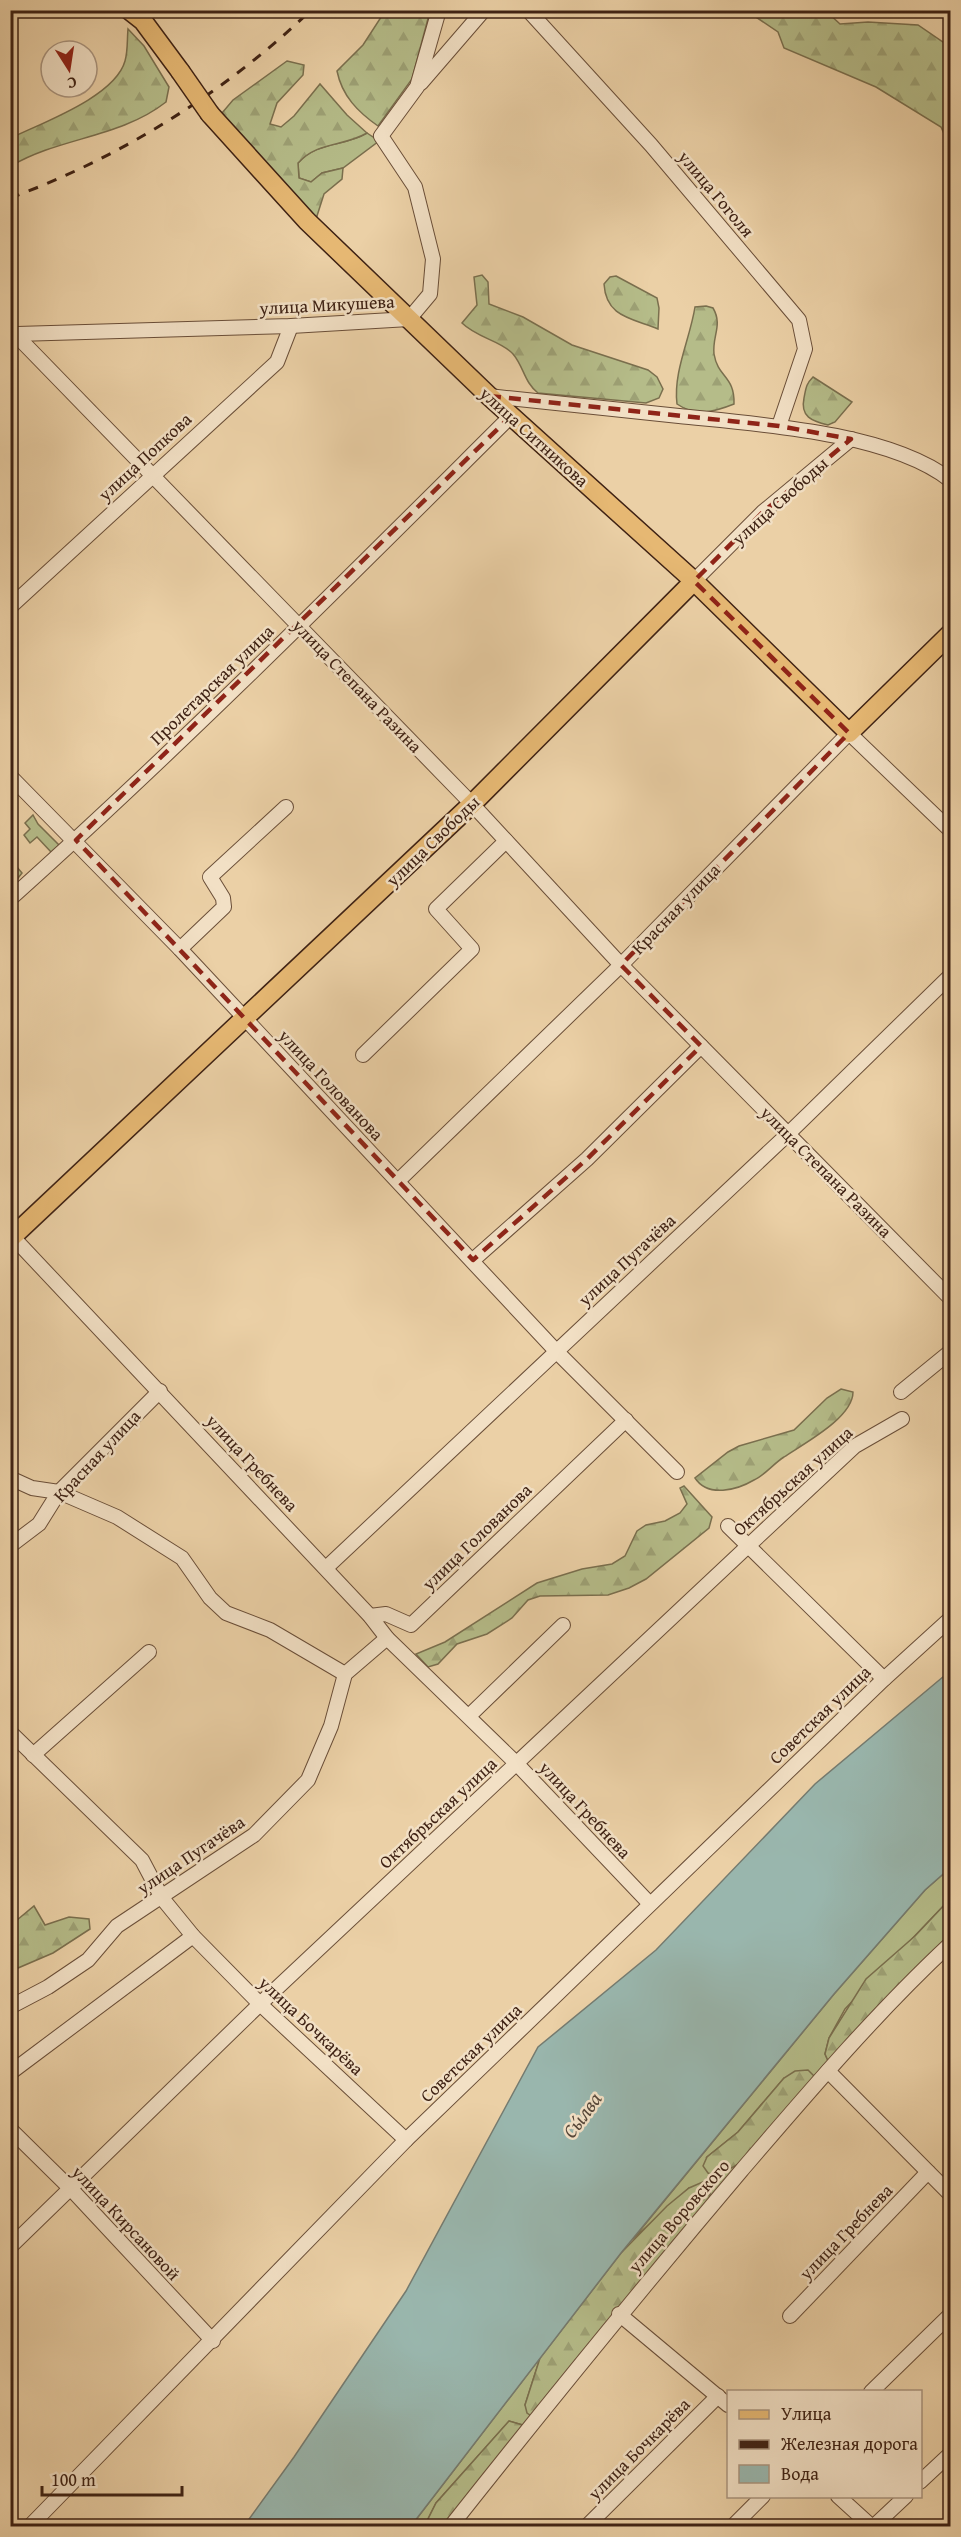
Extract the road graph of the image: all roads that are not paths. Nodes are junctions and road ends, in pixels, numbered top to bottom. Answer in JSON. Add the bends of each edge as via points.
{"nodes":[{"id":1,"x":440,"y":10,"type":"edge"},
{"id":2,"x":484,"y":10,"type":"edge"},
{"id":3,"x":528,"y":10,"type":"edge"},
{"id":4,"x":141,"y":14,"type":"edge"},
{"id":5,"x":417,"y":87,"type":"junction"},
{"id":6,"x":409,"y":319,"type":"junction"},
{"id":7,"x":291,"y":326,"type":"junction"},
{"id":8,"x":13,"y":333,"type":"edge"},
{"id":9,"x":489,"y":396,"type":"junction"},
{"id":10,"x":510,"y":417,"type":"junction"},
{"id":11,"x":779,"y":426,"type":"junction"},
{"id":12,"x":851,"y":439,"type":"junction"},
{"id":13,"x":151,"y":475,"type":"junction"},
{"id":14,"x":951,"y":480,"type":"edge"},
{"id":15,"x":694,"y":581,"type":"junction"},
{"id":16,"x":10,"y":607,"type":"edge"},
{"id":17,"x":300,"y":626,"type":"junction"},
{"id":18,"x":951,"y":634,"type":"edge"},
{"id":19,"x":849,"y":733,"type":"junction"},
{"id":20,"x":10,"y":776,"type":"edge"},
{"id":21,"x":472,"y":804,"type":"junction"},
{"id":22,"x":286,"y":807,"type":"dead end"},
{"id":23,"x":951,"y":830,"type":"edge"},
{"id":24,"x":76,"y":840,"type":"junction"},
{"id":25,"x":506,"y":841,"type":"junction"},
{"id":26,"x":10,"y":899,"type":"edge"},
{"id":27,"x":180,"y":949,"type":"junction"},
{"id":28,"x":621,"y":965,"type":"junction"},
{"id":29,"x":951,"y":976,"type":"edge"},
{"id":30,"x":244,"y":1019,"type":"junction"},
{"id":31,"x":701,"y":1046,"type":"junction"},
{"id":32,"x":363,"y":1055,"type":"dead end"},
{"id":33,"x":788,"y":1134,"type":"junction"},
{"id":34,"x":398,"y":1181,"type":"junction"},
{"id":35,"x":11,"y":1237,"type":"edge"},
{"id":36,"x":473,"y":1260,"type":"junction"},
{"id":37,"x":951,"y":1298,"type":"edge"},
{"id":38,"x":556,"y":1351,"type":"junction"},
{"id":39,"x":951,"y":1352,"type":"edge"},
{"id":40,"x":160,"y":1391,"type":"junction"},
{"id":41,"x":901,"y":1392,"type":"dead end"},
{"id":42,"x":902,"y":1419,"type":"dead end"},
{"id":43,"x":626,"y":1420,"type":"junction"},
{"id":44,"x":677,"y":1472,"type":"dead end"},
{"id":45,"x":10,"y":1478,"type":"edge"},
{"id":46,"x":59,"y":1492,"type":"junction"},
{"id":47,"x":728,"y":1526,"type":"dead end"},
{"id":48,"x":10,"y":1546,"type":"edge"},
{"id":49,"x":748,"y":1546,"type":"junction"},
{"id":50,"x":326,"y":1568,"type":"junction"},
{"id":51,"x":370,"y":1616,"type":"junction"},
{"id":52,"x":951,"y":1619,"type":"edge"},
{"id":53,"x":562,"y":1624,"type":"dead end"},
{"id":54,"x":387,"y":1638,"type":"junction"},
{"id":55,"x":149,"y":1652,"type":"dead end"},
{"id":56,"x":345,"y":1674,"type":"junction"},
{"id":57,"x":884,"y":1679,"type":"junction"},
{"id":58,"x":469,"y":1716,"type":"junction"},
{"id":59,"x":10,"y":1732,"type":"edge"},
{"id":60,"x":33,"y":1755,"type":"junction"},
{"id":61,"x":517,"y":1764,"type":"junction"},
{"id":62,"x":162,"y":1898,"type":"junction"},
{"id":63,"x":650,"y":1904,"type":"junction"},
{"id":64,"x":194,"y":1936,"type":"junction"},
{"id":65,"x":951,"y":1944,"type":"edge"},
{"id":66,"x":260,"y":2004,"type":"junction"},
{"id":67,"x":10,"y":2007,"type":"edge"},
{"id":68,"x":828,"y":2071,"type":"junction"},
{"id":69,"x":10,"y":2073,"type":"edge"},
{"id":70,"x":11,"y":2130,"type":"edge"},
{"id":71,"x":406,"y":2140,"type":"junction"},
{"id":72,"x":928,"y":2172,"type":"junction"},
{"id":73,"x":72,"y":2190,"type":"junction"},
{"id":74,"x":951,"y":2194,"type":"edge"},
{"id":75,"x":10,"y":2247,"type":"edge"},
{"id":76,"x":619,"y":2314,"type":"junction"},
{"id":77,"x":951,"y":2315,"type":"edge"},
{"id":78,"x":790,"y":2316,"type":"dead end"},
{"id":79,"x":213,"y":2341,"type":"junction"},
{"id":80,"x":872,"y":2390,"type":"edge"},
{"id":81,"x":723,"y":2401,"type":"edge"},
{"id":82,"x":951,"y":2454,"type":"edge"},
{"id":83,"x":922,"y":2481,"type":"edge"},
{"id":84,"x":761,"y":2498,"type":"edge"},
{"id":85,"x":840,"y":2498,"type":"edge"},
{"id":86,"x":903,"y":2498,"type":"edge"},
{"id":87,"x":867,"y":2525,"type":"edge"},
{"id":88,"x":30,"y":2526,"type":"edge"},
{"id":89,"x":451,"y":2526,"type":"edge"},
{"id":90,"x":587,"y":2526,"type":"edge"},
{"id":91,"x":733,"y":2526,"type":"edge"}],
"edges":[{"from":1,"to":5,"type":"street","name":"улица Микушева"},
{"from":2,"to":5,"type":"street"},
{"from":3,"to":11,"type":"street","name":"улица Гоголя","via":[[651,145],[799,320],[805,349]]},
{"from":4,"to":6,"type":"main road","name":"улица Ситникова","bridge":true,"via":[[210,114],[307,221]]},
{"from":5,"to":6,"type":"street","name":"улица Микушева","via":[[381,136],[416,187],[433,259],[430,294]]},
{"from":6,"to":7,"type":"street","name":"улица Микушева"},
{"from":6,"to":9,"type":"main road","name":"улица Ситникова"},
{"from":7,"to":8,"type":"street","name":"улица Микушева"},
{"from":7,"to":13,"type":"street","name":"улица Попкова","via":[[277,362]]},
{"from":8,"to":13,"type":"street","name":"улица Степана Разина"},
{"from":9,"to":10,"type":"main road","name":"улица Ситникова"},
{"from":9,"to":11,"type":"street"},
{"from":10,"to":15,"type":"main road","name":"улица Ситникова"},
{"from":10,"to":17,"type":"street","name":"Пролетарская улица"},
{"from":11,"to":12,"type":"street"},
{"from":12,"to":14,"type":"street","via":[[935,468]]},
{"from":12,"to":15,"type":"street","name":"улица Свободы","via":[[763,512]]},
{"from":13,"to":16,"type":"street","name":"улица Попкова"},
{"from":13,"to":17,"type":"street","name":"улица Степана Разина"},
{"from":15,"to":19,"type":"main road","name":"улица Ситникова"},
{"from":15,"to":21,"type":"main road","name":"улица Свободы"},
{"from":17,"to":21,"type":"street","name":"улица Степана Разина"},
{"from":17,"to":24,"type":"street","name":"Пролетарская улица"},
{"from":18,"to":19,"type":"main road","name":"Красная улица"},
{"from":19,"to":23,"type":"street","name":"улица Ситникова"},
{"from":19,"to":28,"type":"street","name":"Красная улица"},
{"from":20,"to":24,"type":"street","name":"улица Голованова"},
{"from":21,"to":25,"type":"street","name":"улица Степана Разина"},
{"from":21,"to":30,"type":"main road","name":"улица Свободы"},
{"from":22,"to":27,"type":"street","via":[[210,877],[224,907]]},
{"from":24,"to":26,"type":"street","name":"Пролетарская улица"},
{"from":24,"to":27,"type":"street","name":"улица Голованова"},
{"from":25,"to":28,"type":"street","name":"улица Степана Разина"},
{"from":25,"to":32,"type":"street","via":[[436,909],[472,949]]},
{"from":27,"to":30,"type":"street","name":"улица Голованова"},
{"from":28,"to":31,"type":"street","name":"улица Степана Разина"},
{"from":28,"to":34,"type":"street","name":"Красная улица"},
{"from":29,"to":33,"type":"street","name":"улица Пугачёва"},
{"from":30,"to":34,"type":"street","name":"улица Голованова"},
{"from":30,"to":35,"type":"main road","name":"улица Свободы"},
{"from":31,"to":33,"type":"street","name":"улица Степана Разина"},
{"from":31,"to":36,"type":"street","via":[[587,1159]]},
{"from":33,"to":37,"type":"street","name":"улица Степана Разина"},
{"from":33,"to":38,"type":"street","name":"улица Пугачёва"},
{"from":34,"to":36,"type":"street","name":"улица Голованова"},
{"from":35,"to":40,"type":"street","name":"улица Гребнева"},
{"from":36,"to":38,"type":"street","name":"улица Голованова"},
{"from":38,"to":43,"type":"street","name":"улица Голованова"},
{"from":38,"to":50,"type":"street","name":"улица Пугачёва"},
{"from":39,"to":41,"type":"street"},
{"from":40,"to":46,"type":"street","name":"Красная улица"},
{"from":40,"to":50,"type":"street","name":"улица Гребнева"},
{"from":42,"to":49,"type":"street","name":"Октябрьская улица","via":[[855,1446]]},
{"from":43,"to":44,"type":"street","name":"улица Голованова"},
{"from":43,"to":51,"type":"street","name":"улица Голованова","via":[[411,1625],[386,1614]]},
{"from":45,"to":46,"type":"street","via":[[32,1488]]},
{"from":46,"to":48,"type":"street","name":"Красная улица","via":[[39,1524]]},
{"from":46,"to":56,"type":"street","via":[[117,1517],[182,1558],[210,1598],[226,1612],[270,1630]]},
{"from":47,"to":49,"type":"street"},
{"from":49,"to":57,"type":"street"},
{"from":49,"to":61,"type":"street","name":"Октябрьская улица"},
{"from":50,"to":51,"type":"street","name":"улица Гребнева"},
{"from":51,"to":54,"type":"street","name":"улица Гребнева"},
{"from":52,"to":57,"type":"street","name":"Советская улица"},
{"from":53,"to":58,"type":"street"},
{"from":54,"to":56,"type":"street"},
{"from":54,"to":58,"type":"street","name":"улица Гребнева"},
{"from":55,"to":60,"type":"street"},
{"from":56,"to":62,"type":"street","name":"улица Пугачёва","via":[[331,1726],[308,1780],[254,1835]]},
{"from":57,"to":63,"type":"street","name":"Советская улица"},
{"from":58,"to":61,"type":"street","name":"улица Гребнева"},
{"from":59,"to":60,"type":"street","name":"улица Бочкарёва"},
{"from":60,"to":62,"type":"street","name":"улица Бочкарёва","via":[[142,1860]]},
{"from":61,"to":63,"type":"street","name":"улица Гребнева"},
{"from":61,"to":66,"type":"street","name":"Октябрьская улица"},
{"from":62,"to":64,"type":"street","name":"улица Бочкарёва"},
{"from":62,"to":67,"type":"street","name":"улица Пугачёва","via":[[117,1926],[88,1960],[48,1988]]},
{"from":63,"to":71,"type":"street","name":"Советская улица"},
{"from":64,"to":66,"type":"street","name":"улица Бочкарёва"},
{"from":64,"to":69,"type":"street"},
{"from":65,"to":68,"type":"street","name":"улица Воровского"},
{"from":66,"to":71,"type":"street","name":"улица Бочкарёва"},
{"from":66,"to":73,"type":"street","name":"Октябрьская улица"},
{"from":68,"to":72,"type":"street"},
{"from":68,"to":76,"type":"street","name":"улица Воровского"},
{"from":70,"to":73,"type":"street","name":"улица Кирсановой"},
{"from":71,"to":79,"type":"street","name":"Советская улица"},
{"from":72,"to":74,"type":"street"},
{"from":72,"to":78,"type":"street","name":"улица Гребнева"},
{"from":73,"to":75,"type":"street","name":"Октябрьская улица"},
{"from":73,"to":79,"type":"street","name":"улица Кирсановой"},
{"from":76,"to":81,"type":"street","name":"улица Бочкарёва"},
{"from":76,"to":89,"type":"street","name":"улица Воровского"},
{"from":77,"to":80,"type":"street"},
{"from":79,"to":88,"type":"street","name":"Советская улица"},
{"from":81,"to":90,"type":"street","name":"улица Бочкарёва"},
{"from":82,"to":83,"type":"street"},
{"from":84,"to":91,"type":"street"},
{"from":85,"to":87,"type":"street"},
{"from":86,"to":87,"type":"street"}]}
